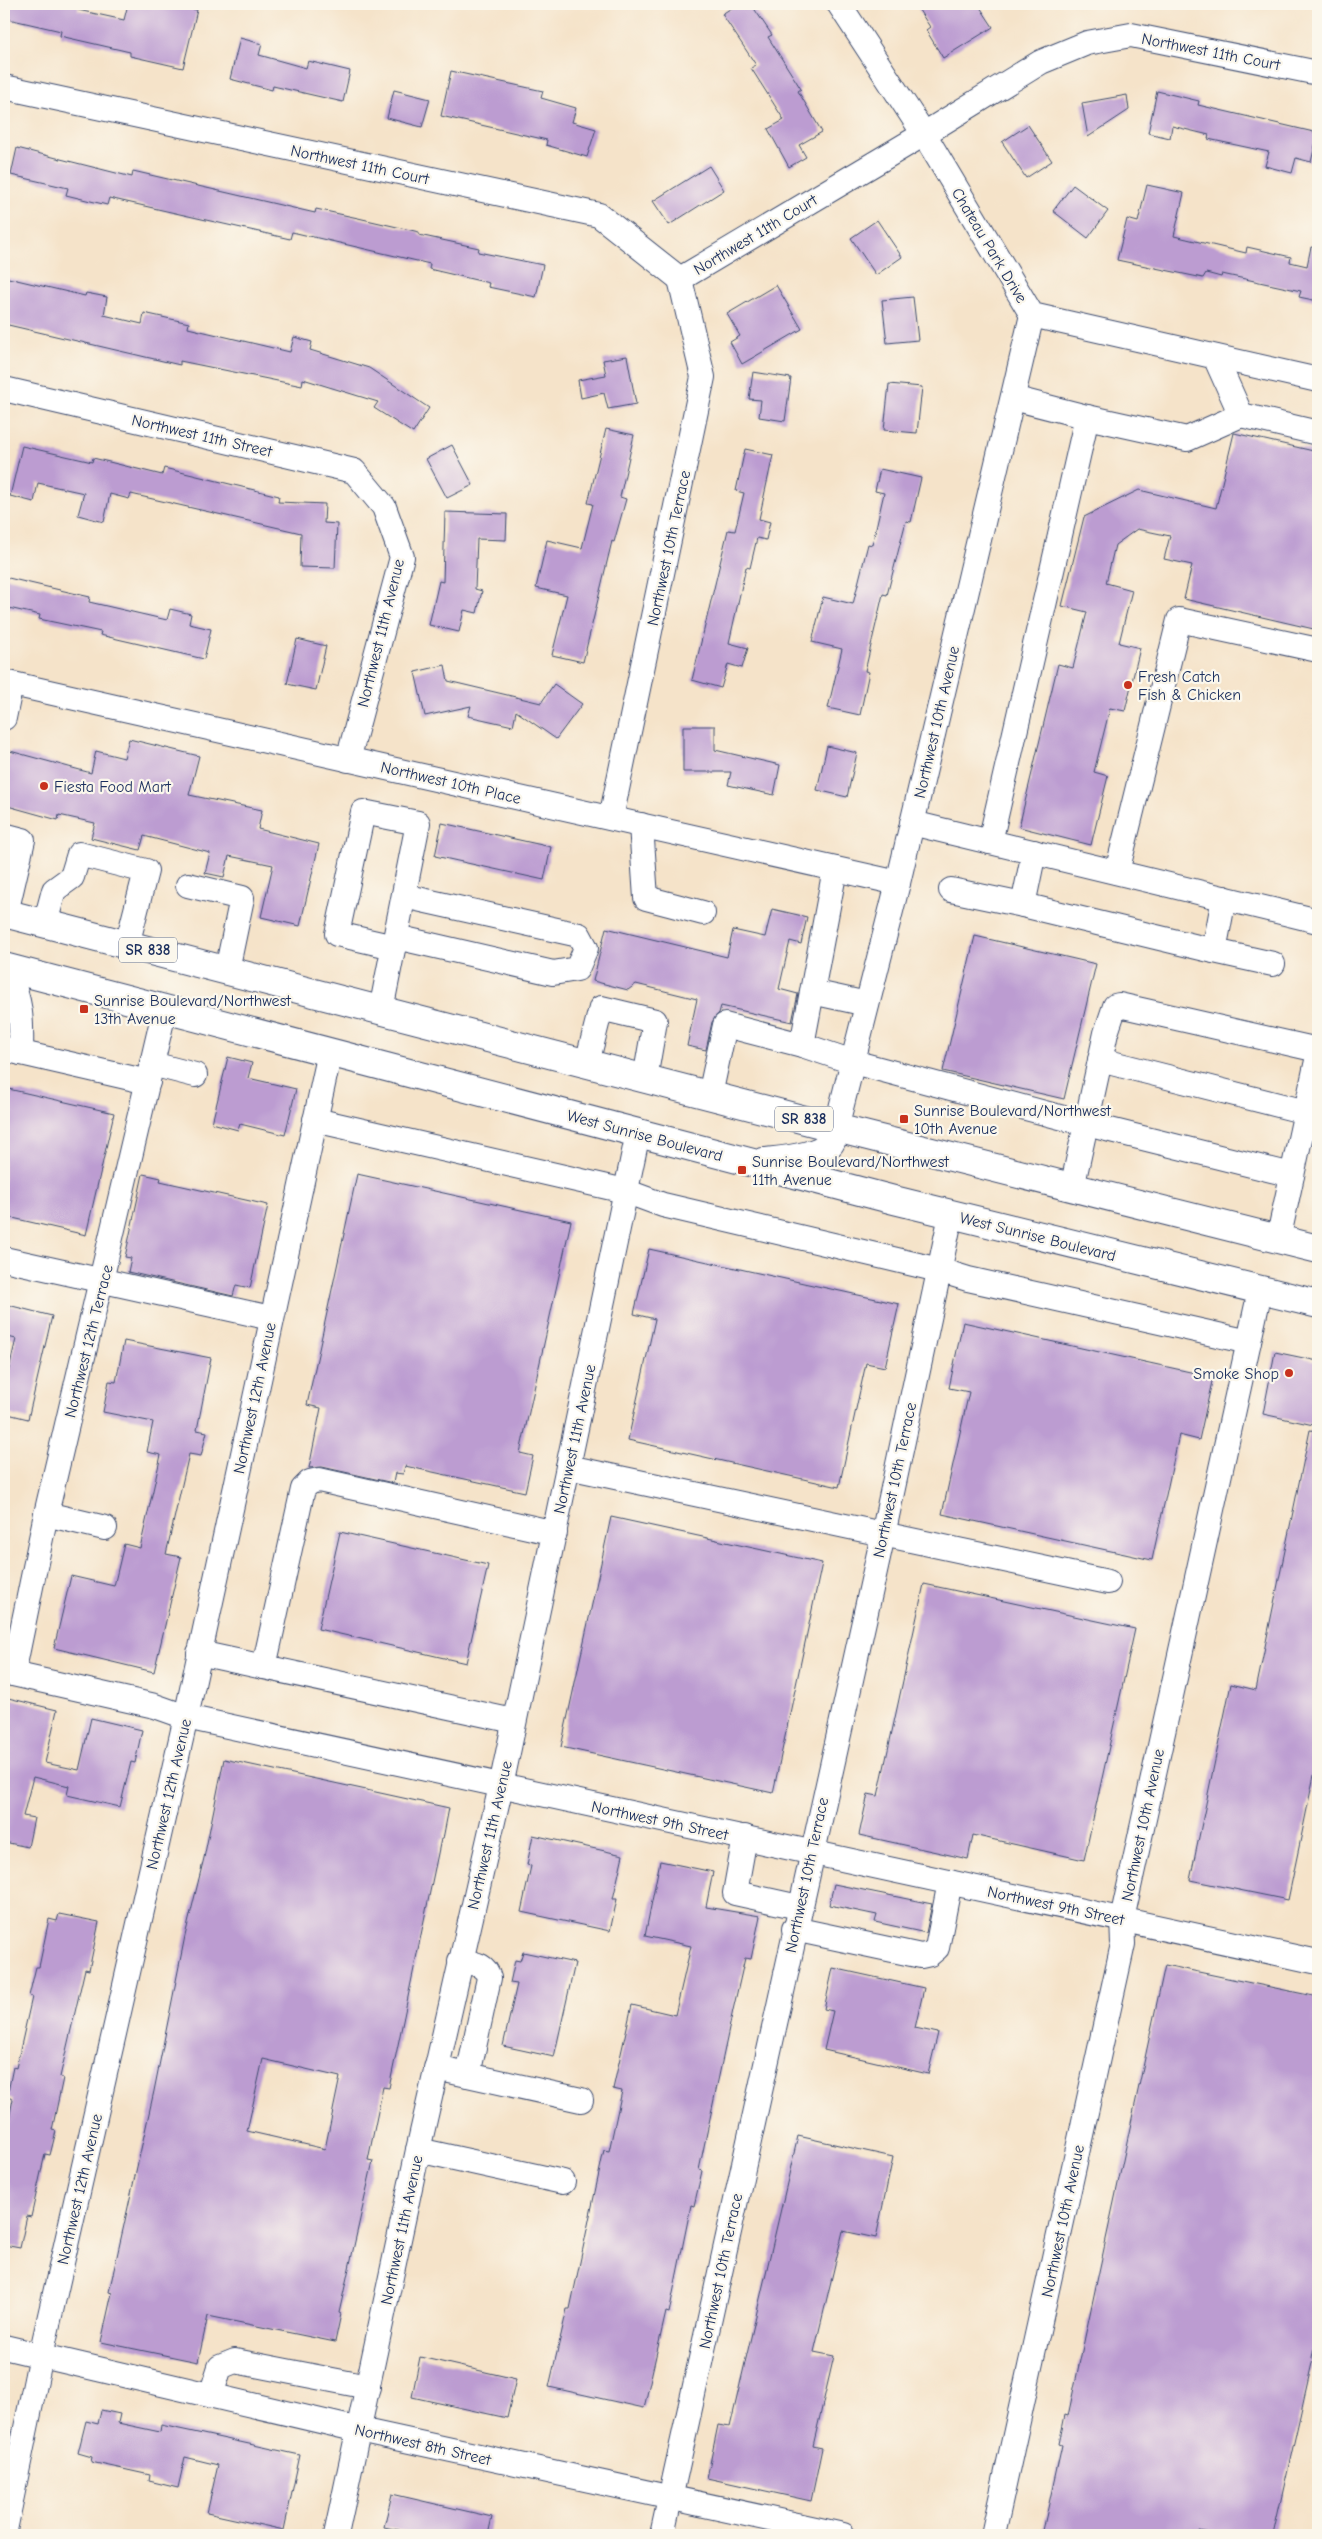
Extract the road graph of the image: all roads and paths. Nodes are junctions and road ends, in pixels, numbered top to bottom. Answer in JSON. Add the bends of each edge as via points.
{"nodes":[{"id":1,"x":840,"y":4,"type":"edge"},
{"id":2,"x":1318,"y":73,"type":"edge"},
{"id":3,"x":4,"y":87,"type":"edge"},
{"id":4,"x":924,"y":134,"type":"junction"},
{"id":5,"x":680,"y":278,"type":"junction"},
{"id":6,"x":1032,"y":316,"type":"junction"},
{"id":7,"x":1215,"y":357,"type":"junction"},
{"id":8,"x":1318,"y":380,"type":"edge"},
{"id":9,"x":4,"y":389,"type":"edge"},
{"id":10,"x":1013,"y":398,"type":"junction"},
{"id":11,"x":1241,"y":415,"type":"junction"},
{"id":12,"x":1087,"y":417,"type":"junction"},
{"id":13,"x":1318,"y":433,"type":"edge"},
{"id":14,"x":384,"y":507,"type":"joint"},
{"id":15,"x":1318,"y":650,"type":"edge"},
{"id":16,"x":8,"y":683,"type":"edge"},
{"id":17,"x":4,"y":718,"type":"edge"},
{"id":18,"x":348,"y":760,"type":"junction"},
{"id":19,"x":611,"y":818,"type":"junction"},
{"id":20,"x":912,"y":823,"type":"junction"},
{"id":21,"x":641,"y":825,"type":"junction"},
{"id":22,"x":4,"y":835,"type":"edge"},
{"id":23,"x":990,"y":842,"type":"junction"},
{"id":24,"x":1034,"y":852,"type":"junction"},
{"id":25,"x":835,"y":869,"type":"junction"},
{"id":26,"x":1117,"y":872,"type":"junction"},
{"id":27,"x":188,"y":884,"type":"dead end"},
{"id":28,"x":898,"y":884,"type":"junction"},
{"id":29,"x":951,"y":890,"type":"dead end"},
{"id":30,"x":404,"y":896,"type":"junction"},
{"id":31,"x":1224,"y":898,"type":"junction"},
{"id":32,"x":1023,"y":906,"type":"junction"},
{"id":33,"x":4,"y":913,"type":"edge"},
{"id":34,"x":703,"y":913,"type":"dead end"},
{"id":35,"x":1318,"y":921,"type":"edge"},
{"id":36,"x":45,"y":924,"type":"junction"},
{"id":37,"x":395,"y":942,"type":"junction"},
{"id":38,"x":127,"y":945,"type":"junction"},
{"id":39,"x":1214,"y":951,"type":"junction"},
{"id":40,"x":1272,"y":964,"type":"dead end"},
{"id":41,"x":5,"y":967,"type":"edge"},
{"id":42,"x":227,"y":970,"type":"junction"},
{"id":43,"x":812,"y":992,"type":"junction"},
{"id":44,"x":867,"y":1004,"type":"junction"},
{"id":45,"x":165,"y":1008,"type":"junction"},
{"id":46,"x":381,"y":1010,"type":"junction"},
{"id":47,"x":802,"y":1045,"type":"junction"},
{"id":48,"x":12,"y":1051,"type":"edge"},
{"id":49,"x":330,"y":1052,"type":"junction"},
{"id":50,"x":1100,"y":1060,"type":"junction"},
{"id":51,"x":853,"y":1062,"type":"junction"},
{"id":52,"x":1318,"y":1062,"type":"edge"},
{"id":53,"x":587,"y":1063,"type":"junction"},
{"id":54,"x":150,"y":1073,"type":"junction"},
{"id":55,"x":195,"y":1075,"type":"dead end"},
{"id":56,"x":645,"y":1079,"type":"junction"},
{"id":57,"x":710,"y":1095,"type":"junction"},
{"id":58,"x":1306,"y":1112,"type":"junction"},
{"id":59,"x":315,"y":1120,"type":"junction"},
{"id":60,"x":1086,"y":1124,"type":"junction"},
{"id":61,"x":836,"y":1128,"type":"junction"},
{"id":62,"x":638,"y":1133,"type":"junction"},
{"id":63,"x":753,"y":1164,"type":"junction"},
{"id":64,"x":1292,"y":1175,"type":"junction"},
{"id":65,"x":1072,"y":1188,"type":"junction"},
{"id":66,"x":625,"y":1191,"type":"junction"},
{"id":67,"x":951,"y":1215,"type":"junction"},
{"id":68,"x":1278,"y":1240,"type":"junction"},
{"id":69,"x":1318,"y":1249,"type":"edge"},
{"id":70,"x":4,"y":1259,"type":"edge"},
{"id":71,"x":939,"y":1270,"type":"junction"},
{"id":72,"x":102,"y":1282,"type":"junction"},
{"id":73,"x":1260,"y":1291,"type":"junction"},
{"id":74,"x":1318,"y":1304,"type":"edge"},
{"id":75,"x":271,"y":1318,"type":"junction"},
{"id":76,"x":1248,"y":1342,"type":"junction"},
{"id":77,"x":568,"y":1467,"type":"junction"},
{"id":78,"x":46,"y":1514,"type":"junction"},
{"id":79,"x":105,"y":1528,"type":"dead end"},
{"id":80,"x":555,"y":1532,"type":"junction"},
{"id":81,"x":883,"y":1535,"type":"junction"},
{"id":82,"x":1108,"y":1582,"type":"dead end"},
{"id":83,"x":199,"y":1653,"type":"junction"},
{"id":84,"x":264,"y":1667,"type":"junction"},
{"id":85,"x":8,"y":1673,"type":"edge"},
{"id":86,"x":186,"y":1717,"type":"junction"},
{"id":87,"x":514,"y":1721,"type":"junction"},
{"id":88,"x":501,"y":1786,"type":"junction"},
{"id":89,"x":745,"y":1837,"type":"junction"},
{"id":90,"x":811,"y":1851,"type":"junction"},
{"id":91,"x":950,"y":1882,"type":"junction"},
{"id":92,"x":797,"y":1918,"type":"junction"},
{"id":93,"x":1122,"y":1919,"type":"junction"},
{"id":94,"x":460,"y":1961,"type":"junction"},
{"id":95,"x":1318,"y":1962,"type":"edge"},
{"id":96,"x":436,"y":2068,"type":"junction"},
{"id":97,"x":468,"y":2074,"type":"junction"},
{"id":98,"x":581,"y":2100,"type":"dead end"},
{"id":99,"x":418,"y":2150,"type":"junction"},
{"id":100,"x":563,"y":2182,"type":"dead end"},
{"id":101,"x":4,"y":2347,"type":"edge"},
{"id":102,"x":41,"y":2355,"type":"junction"},
{"id":103,"x":368,"y":2387,"type":"junction"},
{"id":104,"x":211,"y":2395,"type":"junction"},
{"id":105,"x":359,"y":2430,"type":"junction"},
{"id":106,"x":670,"y":2499,"type":"junction"},
{"id":107,"x":4,"y":2535,"type":"edge"},
{"id":108,"x":336,"y":2535,"type":"edge"},
{"id":109,"x":662,"y":2535,"type":"edge"},
{"id":110,"x":843,"y":2535,"type":"edge"},
{"id":111,"x":993,"y":2535,"type":"edge"}],
"edges":[{"from":1,"to":4,"type":"street","name":"Chateau Park Drive"},
{"from":2,"to":4,"type":"street","name":"Northwest 11th Court","via":[[1131,35],[1088,43],[1041,62]]},
{"from":3,"to":5,"type":"street","name":"Northwest 11th Court","via":[[599,215]]},
{"from":4,"to":5,"type":"street","name":"Northwest 11th Court"},
{"from":4,"to":6,"type":"street","name":"Chateau Park Drive"},
{"from":5,"to":19,"type":"street","name":"Northwest 10th Terrace","via":[[703,377]]},
{"from":6,"to":7,"type":"street","name":"Chateau Park Drive"},
{"from":6,"to":10,"type":"street","name":"Northwest 10th Avenue"},
{"from":7,"to":8,"type":"street","name":"Chateau Park Drive"},
{"from":7,"to":11,"type":"street"},
{"from":9,"to":14,"type":"street","name":"Northwest 11th Street","via":[[354,471]]},
{"from":10,"to":12,"type":"street"},
{"from":10,"to":20,"type":"street","name":"Northwest 10th Avenue"},
{"from":11,"to":12,"type":"street","via":[[1187,438]]},
{"from":11,"to":13,"type":"street"},
{"from":12,"to":23,"type":"street"},
{"from":14,"to":18,"type":"street","name":"Northwest 11th Avenue","via":[[402,557]]},
{"from":15,"to":26,"type":"street","via":[[1179,620]]},
{"from":16,"to":17,"type":"street"},
{"from":16,"to":18,"type":"street","name":"Northwest 10th Place"},
{"from":18,"to":19,"type":"street","name":"Northwest 10th Place"},
{"from":19,"to":21,"type":"street","name":"Northwest 10th Place"},
{"from":20,"to":23,"type":"street"},
{"from":20,"to":28,"type":"street","name":"Northwest 10th Avenue"},
{"from":21,"to":25,"type":"street","name":"Northwest 10th Place"},
{"from":21,"to":34,"type":"street","via":[[646,898]]},
{"from":22,"to":33,"type":"street","via":[[24,840]]},
{"from":23,"to":24,"type":"street"},
{"from":24,"to":26,"type":"street"},
{"from":24,"to":32,"type":"street"},
{"from":25,"to":28,"type":"street","name":"Northwest 10th Place"},
{"from":25,"to":43,"type":"street"},
{"from":26,"to":31,"type":"street"},
{"from":27,"to":42,"type":"street","via":[[242,898]]},
{"from":28,"to":44,"type":"street","name":"Northwest 10th Avenue"},
{"from":29,"to":32,"type":"street"},
{"from":30,"to":37,"type":"street"},
{"from":30,"to":37,"type":"street","via":[[418,824],[363,812],[337,934]]},
{"from":30,"to":37,"type":"street","via":[[579,935],[586,948],[577,969],[553,973]]},
{"from":31,"to":35,"type":"street"},
{"from":31,"to":39,"type":"street"},
{"from":32,"to":39,"type":"street"},
{"from":33,"to":36,"type":"main road","number":"SR 838"},
{"from":36,"to":38,"type":"main road","number":"SR 838"},
{"from":36,"to":38,"type":"street","via":[[54,890],[72,877],[79,854],[146,871]]},
{"from":37,"to":46,"type":"street"},
{"from":38,"to":42,"type":"main road","number":"SR 838"},
{"from":39,"to":40,"type":"street"},
{"from":41,"to":45,"type":"main road","name":"West Sunrise Boulevard"},
{"from":41,"to":48,"type":"street","via":[[17,991],[22,1017]]},
{"from":42,"to":46,"type":"main road","number":"SR 838"},
{"from":43,"to":44,"type":"street"},
{"from":43,"to":47,"type":"street"},
{"from":44,"to":51,"type":"street","name":"Northwest 10th Avenue"},
{"from":45,"to":49,"type":"main road","name":"West Sunrise Boulevard"},
{"from":45,"to":54,"type":"street","name":"Northwest 12th Terrace"},
{"from":46,"to":53,"type":"main road","number":"SR 838"},
{"from":47,"to":51,"type":"street"},
{"from":47,"to":57,"type":"street","via":[[725,1025]]},
{"from":48,"to":54,"type":"street"},
{"from":49,"to":59,"type":"street","name":"Northwest 12th Avenue"},
{"from":49,"to":62,"type":"main road","name":"West Sunrise Boulevard"},
{"from":50,"to":52,"type":"street","via":[[1112,1010],[1119,1005]]},
{"from":50,"to":58,"type":"street"},
{"from":50,"to":60,"type":"street"},
{"from":51,"to":60,"type":"street"},
{"from":51,"to":61,"type":"street","name":"Northwest 10th Avenue"},
{"from":52,"to":58,"type":"street"},
{"from":53,"to":56,"type":"main road","number":"SR 838"},
{"from":53,"to":56,"type":"street","via":[[601,1008],[655,1021]]},
{"from":54,"to":55,"type":"street"},
{"from":54,"to":72,"type":"street","name":"Northwest 12th Terrace"},
{"from":56,"to":57,"type":"main road","number":"SR 838"},
{"from":57,"to":61,"type":"main road","number":"SR 838"},
{"from":58,"to":64,"type":"street"},
{"from":59,"to":66,"type":"street"},
{"from":59,"to":75,"type":"street","name":"Northwest 12th Avenue"},
{"from":60,"to":64,"type":"street"},
{"from":60,"to":65,"type":"street"},
{"from":61,"to":63,"type":"main road","via":[[830,1143],[819,1151]]},
{"from":61,"to":65,"type":"main road","number":"SR 838"},
{"from":62,"to":63,"type":"main road","name":"West Sunrise Boulevard"},
{"from":62,"to":66,"type":"street","name":"Northwest 11th Avenue"},
{"from":63,"to":67,"type":"main road","name":"West Sunrise Boulevard"},
{"from":64,"to":68,"type":"street"},
{"from":65,"to":68,"type":"main road","number":"SR 838"},
{"from":66,"to":71,"type":"street","via":[[662,1205]]},
{"from":66,"to":77,"type":"street","name":"Northwest 11th Avenue"},
{"from":67,"to":71,"type":"street","name":"Northwest 10th Terrace"},
{"from":67,"to":73,"type":"main road","name":"West Sunrise Boulevard"},
{"from":68,"to":69,"type":"main road","number":"SR 838"},
{"from":70,"to":72,"type":"street"},
{"from":71,"to":76,"type":"street"},
{"from":71,"to":81,"type":"street","name":"Northwest 10th Terrace"},
{"from":72,"to":75,"type":"street"},
{"from":72,"to":78,"type":"street","name":"Northwest 12th Terrace"},
{"from":73,"to":74,"type":"main road","name":"West Sunrise Boulevard"},
{"from":73,"to":76,"type":"street","name":"Northwest 10th Avenue"},
{"from":75,"to":83,"type":"street","name":"Northwest 12th Avenue"},
{"from":76,"to":93,"type":"street","name":"Northwest 10th Avenue"},
{"from":77,"to":80,"type":"street","name":"Northwest 11th Avenue"},
{"from":77,"to":81,"type":"street"},
{"from":78,"to":79,"type":"street"},
{"from":78,"to":85,"type":"street","name":"Northwest 12th Terrace"},
{"from":80,"to":84,"type":"street","via":[[319,1480],[310,1482],[303,1489]]},
{"from":80,"to":87,"type":"street","name":"Northwest 11th Avenue"},
{"from":81,"to":82,"type":"street"},
{"from":81,"to":90,"type":"street","name":"Northwest 10th Terrace"},
{"from":83,"to":84,"type":"street"},
{"from":83,"to":86,"type":"street","name":"Northwest 12th Avenue"},
{"from":84,"to":87,"type":"street"},
{"from":85,"to":86,"type":"street","name":"Northwest 9th Street","via":[[155,1706]]},
{"from":86,"to":88,"type":"street","name":"Northwest 9th Street"},
{"from":86,"to":102,"type":"street","name":"Northwest 12th Avenue"},
{"from":87,"to":88,"type":"street","name":"Northwest 11th Avenue"},
{"from":88,"to":89,"type":"street","name":"Northwest 9th Street"},
{"from":88,"to":94,"type":"street","name":"Northwest 11th Avenue"},
{"from":89,"to":90,"type":"street","name":"Northwest 9th Street"},
{"from":89,"to":92,"type":"street","via":[[735,1892]]},
{"from":90,"to":91,"type":"street","name":"Northwest 9th Street"},
{"from":90,"to":92,"type":"street","name":"Northwest 10th Terrace"},
{"from":91,"to":92,"type":"street","via":[[937,1948],[930,1954],[921,1956]]},
{"from":91,"to":93,"type":"street","name":"Northwest 9th Street"},
{"from":92,"to":106,"type":"street","name":"Northwest 10th Terrace"},
{"from":93,"to":95,"type":"street","name":"Northwest 9th Street"},
{"from":93,"to":111,"type":"street","name":"Northwest 10th Avenue","via":[[1123,1944]]},
{"from":94,"to":96,"type":"street","name":"Northwest 11th Avenue"},
{"from":94,"to":97,"type":"street","via":[[482,1965],[489,1978]]},
{"from":96,"to":97,"type":"street"},
{"from":96,"to":99,"type":"street","name":"Northwest 11th Avenue"},
{"from":97,"to":98,"type":"street"},
{"from":99,"to":100,"type":"street"},
{"from":99,"to":103,"type":"street","name":"Northwest 11th Avenue"},
{"from":101,"to":102,"type":"street","name":"Northwest 8th Street"},
{"from":102,"to":104,"type":"street","name":"Northwest 8th Street"},
{"from":102,"to":107,"type":"street","name":"Northwest 12th Avenue"},
{"from":103,"to":104,"type":"street","via":[[235,2361],[220,2367]]},
{"from":103,"to":105,"type":"street","name":"Northwest 11th Avenue"},
{"from":104,"to":105,"type":"street","name":"Northwest 8th Street"},
{"from":105,"to":106,"type":"street","name":"Northwest 8th Street"},
{"from":105,"to":108,"type":"street","name":"Northwest 11th Avenue"},
{"from":106,"to":109,"type":"street","name":"Northwest 10th Terrace"},
{"from":106,"to":110,"type":"street","name":"Northwest 8th Street"}]}
